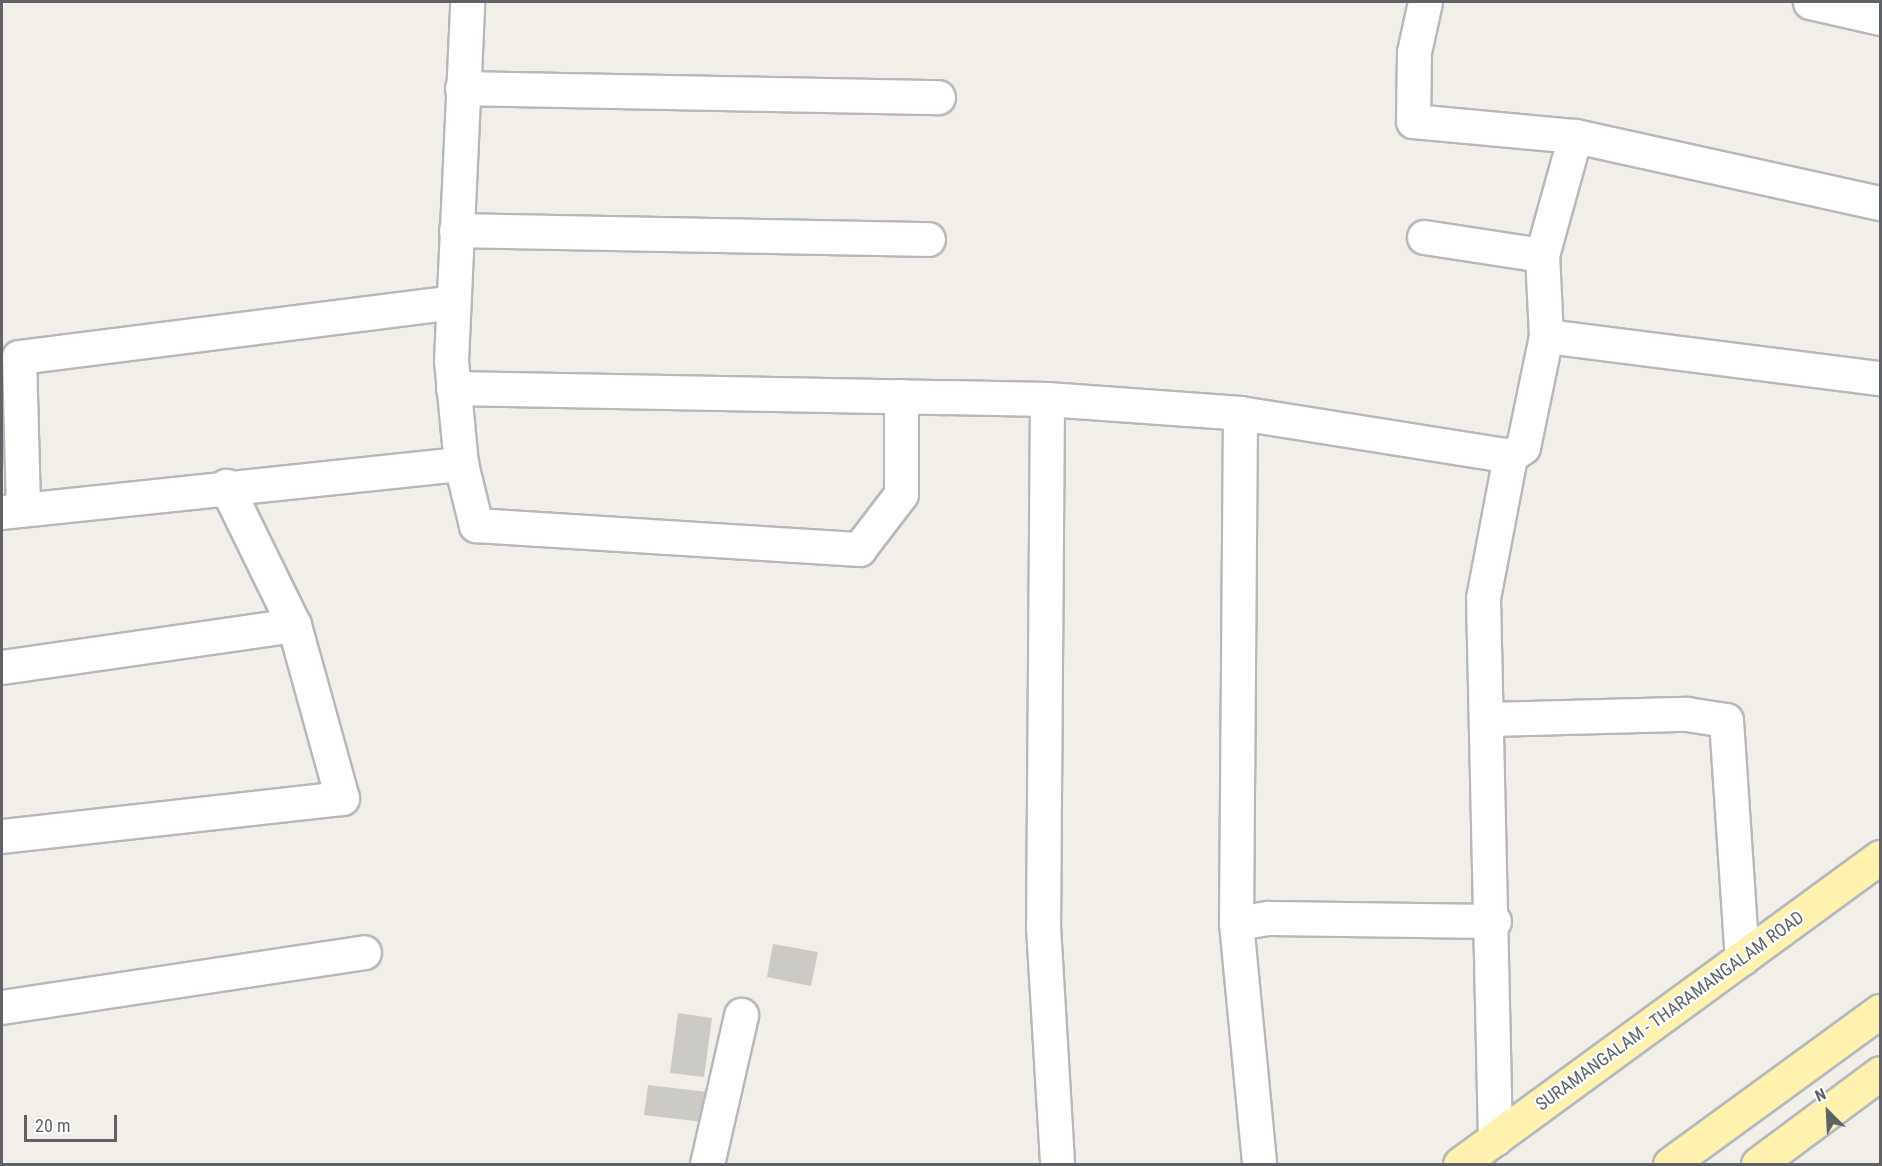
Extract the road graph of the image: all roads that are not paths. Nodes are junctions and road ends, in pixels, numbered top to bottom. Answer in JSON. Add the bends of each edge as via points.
{"nodes":[{"id":1,"x":467,"y":2,"type":"edge"},
{"id":2,"x":1425,"y":2,"type":"edge"},
{"id":3,"x":1810,"y":2,"type":"edge"},
{"id":4,"x":1881,"y":18,"type":"edge"},
{"id":5,"x":462,"y":88,"type":"junction"},
{"id":6,"x":939,"y":98,"type":"dead end"},
{"id":7,"x":1575,"y":136,"type":"junction"},
{"id":8,"x":1881,"y":203,"type":"edge"},
{"id":9,"x":456,"y":230,"type":"junction"},
{"id":10,"x":1424,"y":237,"type":"dead end"},
{"id":11,"x":928,"y":239,"type":"dead end"},
{"id":12,"x":1542,"y":255,"type":"junction"},
{"id":13,"x":453,"y":302,"type":"junction"},
{"id":14,"x":1546,"y":336,"type":"junction"},
{"id":15,"x":1881,"y":378,"type":"edge"},
{"id":16,"x":453,"y":388,"type":"junction"},
{"id":17,"x":901,"y":396,"type":"junction"},
{"id":18,"x":1047,"y":399,"type":"junction"},
{"id":19,"x":1240,"y":413,"type":"junction"},
{"id":20,"x":1510,"y":456,"type":"junction"},
{"id":21,"x":461,"y":464,"type":"junction"},
{"id":22,"x":226,"y":486,"type":"junction"},
{"id":23,"x":12,"y":510,"type":"edge"},
{"id":24,"x":294,"y":625,"type":"junction"},
{"id":25,"x":2,"y":667,"type":"edge"},
{"id":26,"x":1490,"y":719,"type":"junction"},
{"id":27,"x":2,"y":836,"type":"edge"},
{"id":28,"x":1881,"y":857,"type":"edge"},
{"id":29,"x":1494,"y":921,"type":"junction"},
{"id":30,"x":1236,"y":923,"type":"junction"},
{"id":31,"x":364,"y":952,"type":"dead end"},
{"id":32,"x":1742,"y":958,"type":"junction"},
{"id":33,"x":2,"y":1007,"type":"edge"},
{"id":34,"x":1881,"y":1011,"type":"edge"},
{"id":35,"x":741,"y":1015,"type":"dead end"},
{"id":36,"x":1881,"y":1073,"type":"edge"},
{"id":37,"x":1495,"y":1139,"type":"junction"},
{"id":38,"x":706,"y":1164,"type":"edge"},
{"id":39,"x":1057,"y":1164,"type":"edge"},
{"id":40,"x":1259,"y":1164,"type":"edge"},
{"id":41,"x":1460,"y":1164,"type":"edge"},
{"id":42,"x":1670,"y":1164,"type":"edge"},
{"id":43,"x":1758,"y":1164,"type":"edge"}],
"edges":[{"from":1,"to":5,"type":"street"},
{"from":2,"to":7,"type":"street","via":[[1414,52],[1413,122]]},
{"from":3,"to":4,"type":"street"},
{"from":5,"to":6,"type":"street"},
{"from":5,"to":9,"type":"street"},
{"from":7,"to":8,"type":"street"},
{"from":7,"to":12,"type":"street"},
{"from":9,"to":11,"type":"street"},
{"from":9,"to":13,"type":"street"},
{"from":10,"to":12,"type":"street"},
{"from":12,"to":14,"type":"street"},
{"from":13,"to":16,"type":"street"},
{"from":13,"to":23,"type":"street","via":[[19,357]]},
{"from":14,"to":15,"type":"street"},
{"from":14,"to":20,"type":"street","via":[[1523,447]]},
{"from":16,"to":17,"type":"street"},
{"from":16,"to":21,"type":"street"},
{"from":17,"to":18,"type":"street"},
{"from":17,"to":21,"type":"street","via":[[901,494],[858,549],[476,525]]},
{"from":18,"to":19,"type":"street"},
{"from":18,"to":39,"type":"street","via":[[1044,926]]},
{"from":19,"to":20,"type":"street"},
{"from":19,"to":30,"type":"street"},
{"from":20,"to":26,"type":"street","via":[[1483,598]]},
{"from":21,"to":22,"type":"street"},
{"from":22,"to":23,"type":"street"},
{"from":22,"to":24,"type":"street"},
{"from":24,"to":25,"type":"street"},
{"from":24,"to":27,"type":"street","via":[[342,798]]},
{"from":26,"to":29,"type":"street"},
{"from":26,"to":32,"type":"street","via":[[1687,714],[1726,720]]},
{"from":28,"to":32,"type":"main road","name":"SURAMANGALAM - THARAMANGALAM ROAD"},
{"from":29,"to":30,"type":"street","via":[[1269,918]]},
{"from":29,"to":37,"type":"street"},
{"from":30,"to":40,"type":"street"},
{"from":31,"to":33,"type":"street"},
{"from":32,"to":37,"type":"main road","name":"SURAMANGALAM - THARAMANGALAM ROAD"},
{"from":34,"to":42,"type":"main road"},
{"from":35,"to":38,"type":"street"},
{"from":36,"to":43,"type":"main road"},
{"from":37,"to":41,"type":"main road","name":"SURAMANGALAM - THARAMANGALAM ROAD"}]}
